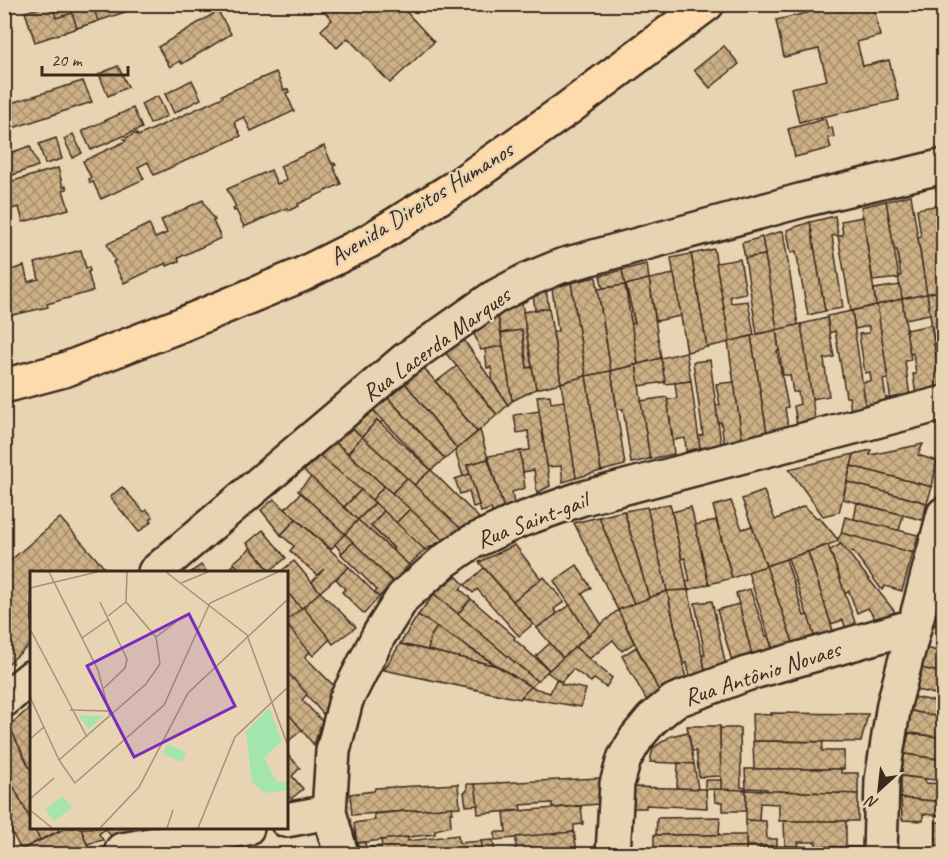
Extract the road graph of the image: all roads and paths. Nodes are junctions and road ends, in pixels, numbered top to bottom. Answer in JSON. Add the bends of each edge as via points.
{"nodes":[{"id":1,"x":706,"y":4,"type":"edge"},
{"id":2,"x":944,"y":166,"type":"edge"},
{"id":3,"x":4,"y":386,"type":"edge"},
{"id":4,"x":944,"y":403,"type":"edge"},
{"id":5,"x":944,"y":513,"type":"edge"},
{"id":6,"x":157,"y":571,"type":"edge"},
{"id":7,"x":914,"y":626,"type":"junction"},
{"id":8,"x":30,"y":679,"type":"edge"},
{"id":9,"x":4,"y":700,"type":"edge"},
{"id":10,"x":330,"y":812,"type":"junction"},
{"id":11,"x":288,"y":820,"type":"edge"},
{"id":12,"x":241,"y":829,"type":"edge"},
{"id":13,"x":122,"y":850,"type":"dead end"},
{"id":14,"x":341,"y":855,"type":"edge"},
{"id":15,"x":613,"y":855,"type":"edge"},
{"id":16,"x":880,"y":855,"type":"edge"}],
"edges":[{"from":1,"to":3,"type":"main road","name":"Avenida Direitos Humanos","via":[[459,185],[369,241],[301,275],[178,326],[64,370]]},
{"from":2,"to":6,"type":"street","name":"Rua Lacerda Marques","via":[[561,266],[527,280],[493,298],[405,360]]},
{"from":4,"to":10,"type":"street","name":"Rua Saint-gail","via":[[580,499],[514,522],[470,543],[403,597],[379,635],[346,699],[333,751]]},
{"from":5,"to":7,"type":"street"},
{"from":7,"to":15,"type":"street","name":"Rua Antônio Novaes","via":[[746,674],[674,701],[652,719],[624,759],[617,783]]},
{"from":7,"to":16,"type":"street","via":[[888,738],[882,780]]},
{"from":8,"to":9,"type":"street"},
{"from":10,"to":11,"type":"street"},
{"from":10,"to":14,"type":"street","name":"Rua Saint-gail"},
{"from":12,"to":13,"type":"street"}]}
